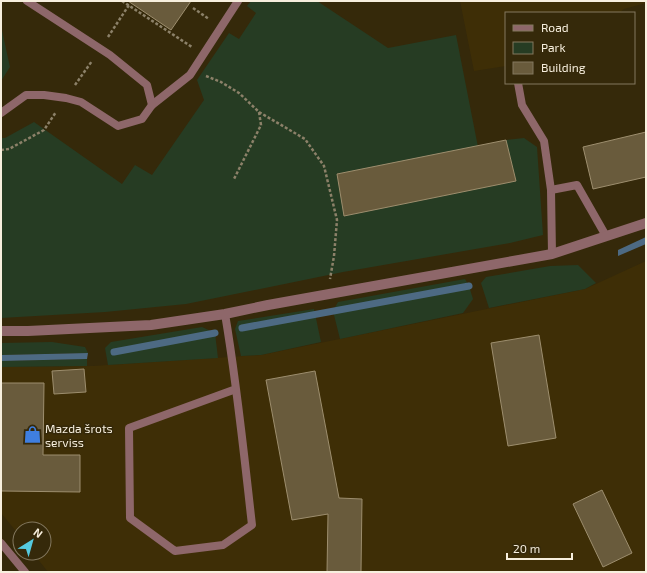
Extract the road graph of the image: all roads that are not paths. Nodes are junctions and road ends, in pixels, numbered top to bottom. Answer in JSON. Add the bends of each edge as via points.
{"nodes":[{"id":1,"x":27,"y":1,"type":"edge"},
{"id":2,"x":238,"y":1,"type":"edge"},
{"id":3,"x":518,"y":84,"type":"edge"},
{"id":4,"x":152,"y":105,"type":"junction"},
{"id":5,"x":1,"y":113,"type":"edge"},
{"id":6,"x":551,"y":190,"type":"junction"},
{"id":7,"x":646,"y":223,"type":"edge"},
{"id":8,"x":606,"y":236,"type":"junction"},
{"id":9,"x":552,"y":254,"type":"junction"},
{"id":10,"x":225,"y":314,"type":"junction"},
{"id":11,"x":1,"y":330,"type":"edge"},
{"id":12,"x":236,"y":389,"type":"junction"},
{"id":13,"x":1,"y":543,"type":"edge"},
{"id":14,"x":25,"y":572,"type":"edge"}],
"edges":[{"from":1,"to":4,"type":"lane","via":[[110,56],[146,85]]},
{"from":2,"to":4,"type":"lane","via":[[190,75]]},
{"from":3,"to":6,"type":"lane","via":[[522,105],[544,141]]},
{"from":4,"to":5,"type":"lane","via":[[142,119],[118,126],[81,102],[44,95],[26,96]]},
{"from":6,"to":8,"type":"lane","via":[[577,185]]},
{"from":6,"to":9,"type":"lane"},
{"from":7,"to":8,"type":"street"},
{"from":8,"to":9,"type":"street"},
{"from":9,"to":10,"type":"street"},
{"from":10,"to":11,"type":"street","via":[[151,325]]},
{"from":10,"to":12,"type":"lane"},
{"from":12,"to":12,"type":"lane","via":[[129,428],[130,518],[175,551],[223,545],[252,525]]},
{"from":13,"to":14,"type":"lane"}]}
